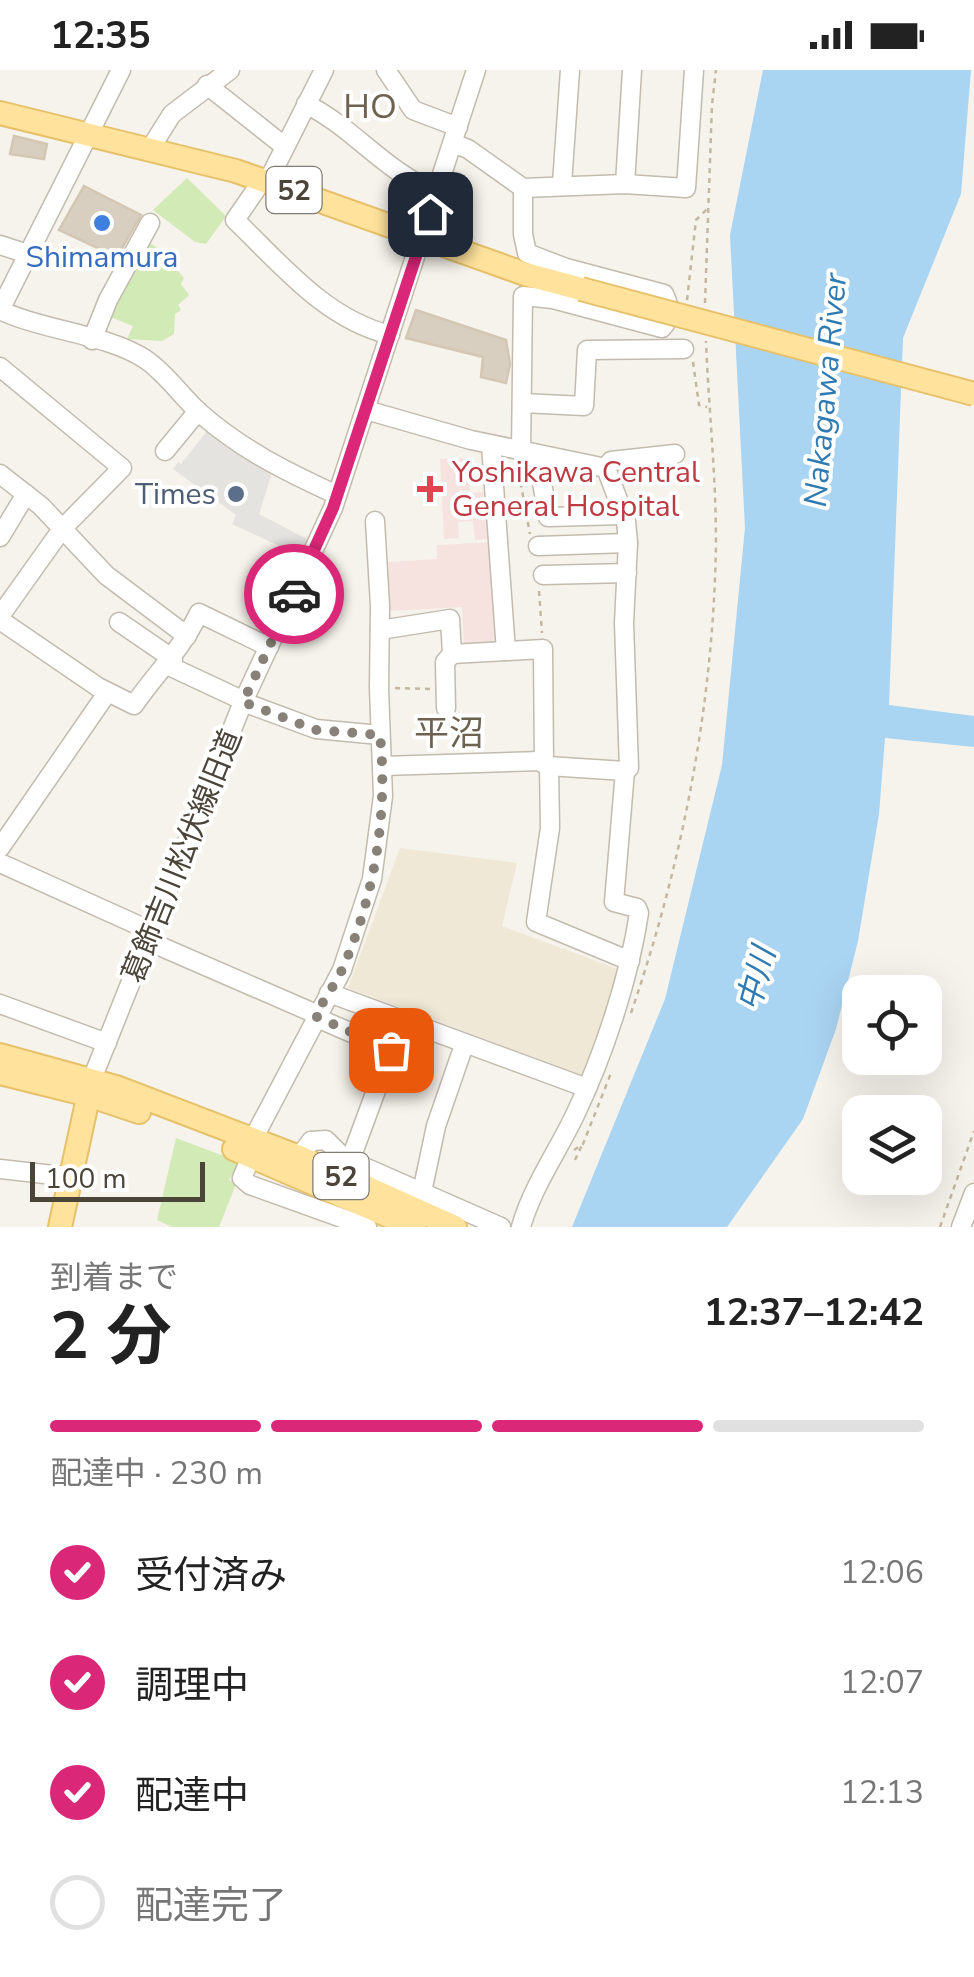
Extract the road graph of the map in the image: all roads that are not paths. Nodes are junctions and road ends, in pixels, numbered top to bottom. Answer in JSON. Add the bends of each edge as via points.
{"nodes":[{"id":1,"x":122,"y":70,"type":"edge"},
{"id":2,"x":230,"y":70,"type":"edge"},
{"id":3,"x":324,"y":70,"type":"edge"},
{"id":4,"x":386,"y":70,"type":"edge"},
{"id":5,"x":476,"y":70,"type":"edge"},
{"id":6,"x":570,"y":70,"type":"edge"},
{"id":7,"x":632,"y":70,"type":"edge"},
{"id":8,"x":694,"y":70,"type":"edge"},
{"id":9,"x":207,"y":84,"type":"junction"},
{"id":10,"x":306,"y":104,"type":"junction"},
{"id":11,"x":0,"y":113,"type":"edge"},
{"id":12,"x":89,"y":134,"type":"junction"},
{"id":13,"x":455,"y":135,"type":"junction"},
{"id":14,"x":284,"y":146,"type":"junction"},
{"id":15,"x":150,"y":149,"type":"junction"},
{"id":16,"x":264,"y":180,"type":"junction"},
{"id":17,"x":562,"y":184,"type":"junction"},
{"id":18,"x":625,"y":184,"type":"junction"},
{"id":19,"x":523,"y":188,"type":"junction"},
{"id":20,"x":436,"y":192,"type":"junction"},
{"id":21,"x":150,"y":223,"type":"dead end"},
{"id":22,"x":423,"y":236,"type":"junction"},
{"id":23,"x":0,"y":245,"type":"edge"},
{"id":24,"x":28,"y":254,"type":"junction"},
{"id":25,"x":0,"y":310,"type":"edge"},
{"id":26,"x":390,"y":335,"type":"junction"},
{"id":27,"x":92,"y":340,"type":"junction"},
{"id":28,"x":684,"y":350,"type":"dead end"},
{"id":29,"x":0,"y":367,"type":"edge"},
{"id":30,"x":974,"y":394,"type":"edge"},
{"id":31,"x":522,"y":403,"type":"junction"},
{"id":32,"x":366,"y":410,"type":"junction"},
{"id":33,"x":198,"y":411,"type":"junction"},
{"id":34,"x":492,"y":445,"type":"junction"},
{"id":35,"x":164,"y":451,"type":"dead end"},
{"id":36,"x":529,"y":452,"type":"junction"},
{"id":37,"x":675,"y":454,"type":"dead end"},
{"id":38,"x":606,"y":468,"type":"junction"},
{"id":39,"x":0,"y":474,"type":"edge"},
{"id":40,"x":26,"y":494,"type":"junction"},
{"id":41,"x":338,"y":495,"type":"junction"},
{"id":42,"x":623,"y":515,"type":"junction"},
{"id":43,"x":375,"y":521,"type":"dead end"},
{"id":44,"x":62,"y":529,"type":"junction"},
{"id":45,"x":0,"y":537,"type":"edge"},
{"id":46,"x":628,"y":543,"type":"junction"},
{"id":47,"x":538,"y":546,"type":"dead end"},
{"id":48,"x":627,"y":573,"type":"junction"},
{"id":49,"x":543,"y":575,"type":"dead end"},
{"id":50,"x":0,"y":618,"type":"edge"},
{"id":51,"x":120,"y":622,"type":"dead end"},
{"id":52,"x":380,"y":630,"type":"junction"},
{"id":53,"x":188,"y":636,"type":"junction"},
{"id":54,"x":269,"y":647,"type":"junction"},
{"id":55,"x":506,"y":650,"type":"junction"},
{"id":56,"x":452,"y":654,"type":"junction"},
{"id":57,"x":170,"y":662,"type":"junction"},
{"id":58,"x":107,"y":693,"type":"junction"},
{"id":59,"x":446,"y":698,"type":"road end"},
{"id":60,"x":244,"y":702,"type":"junction"},
{"id":61,"x":380,"y":735,"type":"junction"},
{"id":62,"x":546,"y":765,"type":"junction"},
{"id":63,"x":383,"y":766,"type":"junction"},
{"id":64,"x":625,"y":771,"type":"junction"},
{"id":65,"x":0,"y":848,"type":"edge"},
{"id":66,"x":0,"y":863,"type":"edge"},
{"id":67,"x":150,"y":936,"type":"junction"},
{"id":68,"x":630,"y":961,"type":"junction"},
{"id":69,"x":329,"y":993,"type":"junction"},
{"id":70,"x":0,"y":1004,"type":"edge"},
{"id":71,"x":315,"y":1016,"type":"junction"},
{"id":72,"x":107,"y":1043,"type":"junction"},
{"id":73,"x":464,"y":1045,"type":"junction"},
{"id":74,"x":0,"y":1055,"type":"edge"},
{"id":75,"x":0,"y":1073,"type":"edge"},
{"id":76,"x":90,"y":1087,"type":"junction"},
{"id":77,"x":587,"y":1088,"type":"junction"},
{"id":78,"x":251,"y":1149,"type":"junction"},
{"id":79,"x":299,"y":1157,"type":"junction"},
{"id":80,"x":350,"y":1161,"type":"junction"},
{"id":81,"x":0,"y":1168,"type":"edge"},
{"id":82,"x":71,"y":1177,"type":"junction"},
{"id":83,"x":422,"y":1192,"type":"junction"},
{"id":84,"x":974,"y":1193,"type":"edge"},
{"id":85,"x":328,"y":1220,"type":"edge"},
{"id":86,"x":60,"y":1227,"type":"edge"},
{"id":87,"x":367,"y":1227,"type":"edge"},
{"id":88,"x":414,"y":1227,"type":"edge"},
{"id":89,"x":455,"y":1227,"type":"edge"},
{"id":90,"x":501,"y":1227,"type":"edge"},
{"id":91,"x":521,"y":1227,"type":"edge"},
{"id":92,"x":961,"y":1227,"type":"edge"}],
"edges":[{"from":1,"to":12,"type":"street"},
{"from":2,"to":9,"type":"street"},
{"from":3,"to":10,"type":"street"},
{"from":4,"to":13,"type":"street","via":[[413,110]]},
{"from":5,"to":13,"type":"street","name":"葛飾吉川松伏線旧道"},
{"from":6,"to":17,"type":"street"},
{"from":7,"to":18,"type":"street"},
{"from":8,"to":18,"type":"street","via":[[686,188]]},
{"from":9,"to":14,"type":"street"},
{"from":9,"to":15,"type":"street","via":[[172,114]]},
{"from":10,"to":14,"type":"street"},
{"from":10,"to":20,"type":"street","via":[[392,170]]},
{"from":11,"to":12,"type":"main road","number":"52"},
{"from":12,"to":15,"type":"main road","number":"52"},
{"from":12,"to":24,"type":"street"},
{"from":13,"to":19,"type":"street"},
{"from":13,"to":20,"type":"street","name":"葛飾吉川松伏線旧道"},
{"from":14,"to":16,"type":"street"},
{"from":15,"to":16,"type":"main road","number":"52"},
{"from":16,"to":22,"type":"main road","number":"52"},
{"from":16,"to":26,"type":"street","via":[[235,220],[324,304]]},
{"from":17,"to":18,"type":"street"},
{"from":17,"to":19,"type":"street"},
{"from":19,"to":31,"type":"street","via":[[527,253],[664,294],[669,304],[662,328],[523,296]]},
{"from":20,"to":22,"type":"street","name":"葛飾吉川松伏線旧道"},
{"from":21,"to":27,"type":"street"},
{"from":22,"to":26,"type":"street","name":"葛飾吉川松伏線旧道"},
{"from":22,"to":30,"type":"main road","number":"52","bridge":true,"via":[[525,274]]},
{"from":23,"to":24,"type":"street"},
{"from":24,"to":25,"type":"street"},
{"from":25,"to":27,"type":"street"},
{"from":26,"to":32,"type":"street","name":"葛飾吉川松伏線旧道"},
{"from":27,"to":33,"type":"street","via":[[147,360]]},
{"from":28,"to":31,"type":"street","via":[[587,350],[584,406]]},
{"from":29,"to":44,"type":"street","via":[[122,468]]},
{"from":31,"to":36,"type":"street"},
{"from":32,"to":34,"type":"street"},
{"from":32,"to":41,"type":"street","name":"葛飾吉川松伏線旧道"},
{"from":33,"to":35,"type":"street"},
{"from":33,"to":41,"type":"street","via":[[255,456]]},
{"from":34,"to":36,"type":"street"},
{"from":34,"to":55,"type":"street"},
{"from":36,"to":38,"type":"street"},
{"from":36,"to":42,"type":"street","via":[[548,517]]},
{"from":37,"to":38,"type":"street","via":[[610,462]]},
{"from":38,"to":42,"type":"street"},
{"from":39,"to":40,"type":"street"},
{"from":40,"to":44,"type":"street"},
{"from":40,"to":45,"type":"street"},
{"from":41,"to":54,"type":"street","name":"葛飾吉川松伏線旧道"},
{"from":42,"to":46,"type":"street"},
{"from":43,"to":52,"type":"street"},
{"from":44,"to":50,"type":"street"},
{"from":44,"to":53,"type":"street","via":[[106,575]]},
{"from":46,"to":47,"type":"street"},
{"from":46,"to":48,"type":"street"},
{"from":48,"to":49,"type":"street"},
{"from":48,"to":64,"type":"street"},
{"from":50,"to":58,"type":"street"},
{"from":51,"to":57,"type":"street"},
{"from":52,"to":56,"type":"street","via":[[450,619]]},
{"from":52,"to":61,"type":"street"},
{"from":53,"to":54,"type":"street","via":[[199,613]]},
{"from":53,"to":57,"type":"street"},
{"from":54,"to":60,"type":"street","name":"葛飾吉川松伏線旧道"},
{"from":55,"to":56,"type":"street"},
{"from":55,"to":62,"type":"street","via":[[543,649]]},
{"from":56,"to":59,"type":"street","via":[[445,662]]},
{"from":57,"to":58,"type":"street","via":[[134,705]]},
{"from":57,"to":60,"type":"street"},
{"from":58,"to":65,"type":"street"},
{"from":60,"to":61,"type":"street","via":[[316,730]]},
{"from":60,"to":67,"type":"street","name":"葛飾吉川松伏線旧道"},
{"from":61,"to":63,"type":"street"},
{"from":62,"to":63,"type":"street"},
{"from":62,"to":64,"type":"street"},
{"from":62,"to":68,"type":"street","via":[[550,828],[536,922]]},
{"from":63,"to":69,"type":"street","via":[[372,879]]},
{"from":64,"to":68,"type":"street","via":[[614,902],[640,913]]},
{"from":66,"to":67,"type":"street"},
{"from":67,"to":71,"type":"street"},
{"from":67,"to":72,"type":"street","name":"葛飾吉川松伏線旧道"},
{"from":68,"to":77,"type":"street"},
{"from":69,"to":71,"type":"street"},
{"from":69,"to":73,"type":"street"},
{"from":70,"to":72,"type":"street"},
{"from":71,"to":78,"type":"street"},
{"from":71,"to":80,"type":"street","via":[[391,1050]]},
{"from":72,"to":76,"type":"street","name":"葛飾吉川松伏線旧道"},
{"from":73,"to":77,"type":"street"},
{"from":73,"to":83,"type":"street"},
{"from":74,"to":76,"type":"main road","number":"52"},
{"from":75,"to":76,"type":"main road","number":"52"},
{"from":76,"to":78,"type":"main road","number":"52"},
{"from":76,"to":82,"type":"main road"},
{"from":77,"to":91,"type":"street"},
{"from":78,"to":79,"type":"main road","number":"52"},
{"from":78,"to":85,"type":"street","via":[[246,1182]]},
{"from":78,"to":88,"type":"main road","number":"52"},
{"from":79,"to":80,"type":"street","via":[[318,1139]]},
{"from":79,"to":89,"type":"main road","number":"52"},
{"from":80,"to":83,"type":"street"},
{"from":81,"to":82,"type":"street"},
{"from":82,"to":86,"type":"main road"},
{"from":83,"to":90,"type":"street"},
{"from":84,"to":92,"type":"street"},
{"from":85,"to":87,"type":"street"}]}
